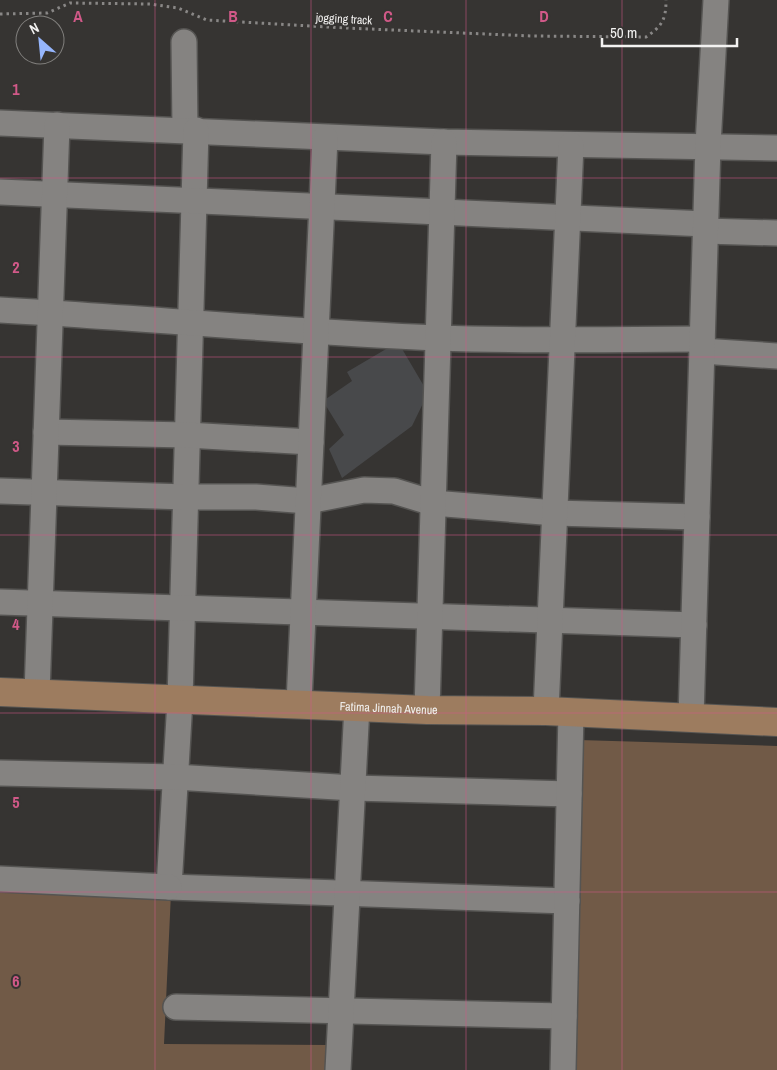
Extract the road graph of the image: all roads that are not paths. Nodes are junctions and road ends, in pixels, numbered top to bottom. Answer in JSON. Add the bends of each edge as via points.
{"nodes":[{"id":1,"x":716,"y":0,"type":"edge"},
{"id":2,"x":184,"y":42,"type":"dead end"},
{"id":3,"x":0,"y":123,"type":"edge"},
{"id":4,"x":57,"y":125,"type":"junction"},
{"id":5,"x":190,"y":130,"type":"junction"},
{"id":6,"x":325,"y":138,"type":"junction"},
{"id":7,"x":444,"y":142,"type":"junction"},
{"id":8,"x":571,"y":145,"type":"junction"},
{"id":9,"x":708,"y":145,"type":"junction"},
{"id":10,"x":777,"y":148,"type":"edge"},
{"id":11,"x":0,"y":192,"type":"edge"},
{"id":12,"x":55,"y":194,"type":"junction"},
{"id":13,"x":194,"y":200,"type":"junction"},
{"id":14,"x":322,"y":206,"type":"junction"},
{"id":15,"x":442,"y":212,"type":"junction"},
{"id":16,"x":568,"y":217,"type":"junction"},
{"id":17,"x":706,"y":227,"type":"junction"},
{"id":18,"x":777,"y":233,"type":"edge"},
{"id":19,"x":0,"y":310,"type":"edge"},
{"id":20,"x":51,"y":313,"type":"junction"},
{"id":21,"x":190,"y":322,"type":"junction"},
{"id":22,"x":316,"y":332,"type":"junction"},
{"id":23,"x":438,"y":338,"type":"junction"},
{"id":24,"x":562,"y":340,"type":"junction"},
{"id":25,"x":702,"y":345,"type":"junction"},
{"id":26,"x":777,"y":356,"type":"edge"},
{"id":27,"x":46,"y":432,"type":"junction"},
{"id":28,"x":187,"y":435,"type":"junction"},
{"id":29,"x":311,"y":442,"type":"junction"},
{"id":30,"x":0,"y":491,"type":"edge"},
{"id":31,"x":44,"y":493,"type":"junction"},
{"id":32,"x":186,"y":498,"type":"junction"},
{"id":33,"x":308,"y":502,"type":"junction"},
{"id":34,"x":433,"y":503,"type":"junction"},
{"id":35,"x":555,"y":513,"type":"junction"},
{"id":36,"x":697,"y":517,"type":"junction"},
{"id":37,"x":0,"y":602,"type":"edge"},
{"id":38,"x":40,"y":604,"type":"junction"},
{"id":39,"x":182,"y":608,"type":"junction"},
{"id":40,"x":303,"y":612,"type":"junction"},
{"id":41,"x":430,"y":616,"type":"junction"},
{"id":42,"x":550,"y":620,"type":"junction"},
{"id":43,"x":694,"y":624,"type":"junction"},
{"id":44,"x":0,"y":692,"type":"edge"},
{"id":45,"x":37,"y":694,"type":"junction"},
{"id":46,"x":180,"y":700,"type":"junction"},
{"id":47,"x":299,"y":703,"type":"junction"},
{"id":48,"x":357,"y":706,"type":"junction"},
{"id":49,"x":427,"y":710,"type":"junction"},
{"id":50,"x":558,"y":712,"type":"junction"},
{"id":51,"x":691,"y":718,"type":"junction"},
{"id":52,"x":777,"y":722,"type":"edge"},
{"id":53,"x":0,"y":773,"type":"edge"},
{"id":54,"x":175,"y":778,"type":"junction"},
{"id":55,"x":353,"y":788,"type":"junction"},
{"id":56,"x":569,"y":794,"type":"junction"},
{"id":57,"x":0,"y":879,"type":"edge"},
{"id":58,"x":169,"y":887,"type":"junction"},
{"id":59,"x":348,"y":893,"type":"junction"},
{"id":60,"x":566,"y":901,"type":"junction"},
{"id":61,"x":176,"y":1007,"type":"dead end"},
{"id":62,"x":341,"y":1012,"type":"junction"},
{"id":63,"x":564,"y":1016,"type":"junction"},
{"id":64,"x":338,"y":1070,"type":"edge"},
{"id":65,"x":563,"y":1070,"type":"edge"}],
"edges":[{"from":1,"to":9,"type":"street"},
{"from":2,"to":5,"type":"street"},
{"from":3,"to":4,"type":"street"},
{"from":4,"to":5,"type":"street"},
{"from":4,"to":12,"type":"street"},
{"from":5,"to":6,"type":"street"},
{"from":5,"to":13,"type":"street"},
{"from":6,"to":7,"type":"street"},
{"from":6,"to":14,"type":"street"},
{"from":7,"to":8,"type":"street"},
{"from":7,"to":15,"type":"street"},
{"from":8,"to":9,"type":"street"},
{"from":8,"to":16,"type":"street"},
{"from":9,"to":10,"type":"street"},
{"from":9,"to":17,"type":"street"},
{"from":11,"to":12,"type":"street"},
{"from":12,"to":13,"type":"street"},
{"from":12,"to":20,"type":"street"},
{"from":13,"to":14,"type":"street"},
{"from":13,"to":21,"type":"street"},
{"from":14,"to":15,"type":"street"},
{"from":14,"to":22,"type":"street"},
{"from":15,"to":16,"type":"street"},
{"from":15,"to":23,"type":"street"},
{"from":16,"to":17,"type":"street"},
{"from":16,"to":24,"type":"street"},
{"from":17,"to":18,"type":"street"},
{"from":17,"to":25,"type":"street"},
{"from":19,"to":20,"type":"street"},
{"from":20,"to":21,"type":"street"},
{"from":20,"to":27,"type":"street"},
{"from":21,"to":22,"type":"street"},
{"from":21,"to":28,"type":"street"},
{"from":22,"to":23,"type":"street"},
{"from":22,"to":29,"type":"street"},
{"from":23,"to":24,"type":"street"},
{"from":23,"to":34,"type":"street"},
{"from":24,"to":25,"type":"street"},
{"from":24,"to":35,"type":"street"},
{"from":25,"to":26,"type":"street"},
{"from":25,"to":36,"type":"street"},
{"from":27,"to":28,"type":"street"},
{"from":27,"to":31,"type":"street"},
{"from":28,"to":29,"type":"street"},
{"from":28,"to":32,"type":"street"},
{"from":29,"to":33,"type":"street"},
{"from":30,"to":31,"type":"street"},
{"from":31,"to":32,"type":"street"},
{"from":31,"to":38,"type":"street"},
{"from":32,"to":33,"type":"street","via":[[256,497]]},
{"from":32,"to":39,"type":"street"},
{"from":33,"to":34,"type":"street","via":[[364,490],[394,491]]},
{"from":33,"to":40,"type":"street"},
{"from":34,"to":35,"type":"street"},
{"from":34,"to":41,"type":"street"},
{"from":35,"to":36,"type":"street"},
{"from":35,"to":42,"type":"street"},
{"from":36,"to":43,"type":"street"},
{"from":37,"to":38,"type":"street"},
{"from":38,"to":39,"type":"street"},
{"from":38,"to":45,"type":"street"},
{"from":39,"to":40,"type":"street"},
{"from":39,"to":46,"type":"street"},
{"from":40,"to":41,"type":"street"},
{"from":40,"to":47,"type":"street"},
{"from":41,"to":42,"type":"street"},
{"from":41,"to":49,"type":"street"},
{"from":42,"to":43,"type":"street"},
{"from":42,"to":50,"type":"street"},
{"from":43,"to":51,"type":"street"},
{"from":44,"to":45,"type":"main road","name":"Fatima Jinnah Avenue"},
{"from":45,"to":46,"type":"main road","name":"Fatima Jinnah Avenue"},
{"from":46,"to":47,"type":"main road","name":"Fatima Jinnah Avenue"},
{"from":46,"to":54,"type":"street"},
{"from":47,"to":48,"type":"main road","name":"Fatima Jinnah Avenue"},
{"from":48,"to":49,"type":"main road","name":"Fatima Jinnah Avenue"},
{"from":48,"to":55,"type":"street"},
{"from":49,"to":50,"type":"main road","name":"Fatima Jinnah Avenue"},
{"from":50,"to":51,"type":"main road","name":"Fatima Jinnah Avenue"},
{"from":50,"to":56,"type":"street"},
{"from":51,"to":52,"type":"main road","name":"Fatima Jinnah Avenue"},
{"from":53,"to":54,"type":"street"},
{"from":54,"to":55,"type":"street"},
{"from":54,"to":58,"type":"street"},
{"from":55,"to":56,"type":"street"},
{"from":55,"to":59,"type":"street"},
{"from":56,"to":60,"type":"street"},
{"from":57,"to":58,"type":"street"},
{"from":58,"to":59,"type":"street"},
{"from":59,"to":60,"type":"street"},
{"from":59,"to":62,"type":"street"},
{"from":60,"to":63,"type":"street"},
{"from":61,"to":62,"type":"street"},
{"from":62,"to":63,"type":"street"},
{"from":62,"to":64,"type":"street"},
{"from":63,"to":65,"type":"street"}]}
